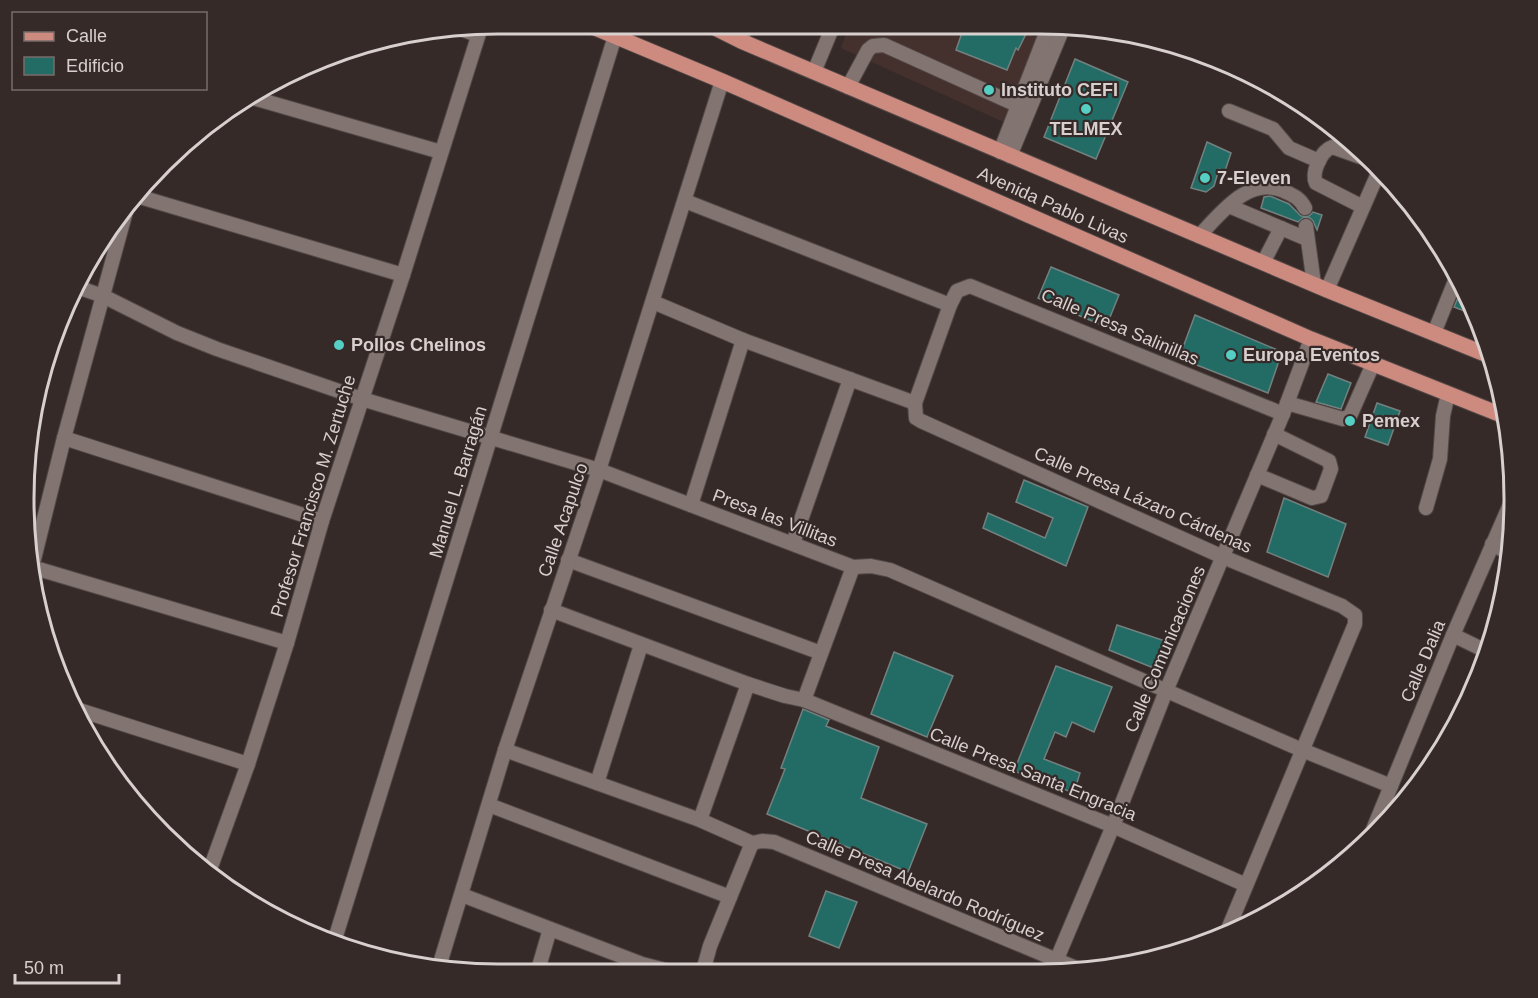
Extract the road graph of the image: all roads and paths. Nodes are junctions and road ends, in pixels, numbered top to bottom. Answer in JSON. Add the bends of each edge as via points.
{"nodes":[{"id":1,"x":610,"y":34,"type":"edge"},
{"id":2,"x":726,"y":34,"type":"edge"},
{"id":3,"x":743,"y":34,"type":"edge"},
{"id":4,"x":830,"y":34,"type":"edge"},
{"id":5,"x":1046,"y":34,"type":"edge"},
{"id":6,"x":478,"y":35,"type":"edge"},
{"id":7,"x":1060,"y":35,"type":"edge"},
{"id":8,"x":615,"y":36,"type":"junction"},
{"id":9,"x":741,"y":41,"type":"junction"},
{"id":10,"x":814,"y":72,"type":"junction"},
{"id":11,"x":722,"y":81,"type":"junction"},
{"id":12,"x":848,"y":87,"type":"junction"},
{"id":13,"x":262,"y":100,"type":"edge"},
{"id":14,"x":1023,"y":108,"type":"junction"},
{"id":15,"x":1229,"y":111,"type":"dead end"},
{"id":16,"x":441,"y":152,"type":"junction"},
{"id":17,"x":1347,"y":152,"type":"edge"},
{"id":18,"x":1005,"y":154,"type":"junction"},
{"id":19,"x":1319,"y":161,"type":"junction"},
{"id":20,"x":1375,"y":180,"type":"edge"},
{"id":21,"x":145,"y":198,"type":"edge"},
{"id":22,"x":685,"y":201,"type":"junction"},
{"id":23,"x":1228,"y":206,"type":"junction"},
{"id":24,"x":1363,"y":207,"type":"junction"},
{"id":25,"x":1305,"y":208,"type":"dead end"},
{"id":26,"x":1281,"y":228,"type":"junction"},
{"id":27,"x":121,"y":229,"type":"edge"},
{"id":28,"x":1199,"y":236,"type":"junction"},
{"id":29,"x":1263,"y":262,"type":"junction"},
{"id":30,"x":404,"y":275,"type":"junction"},
{"id":31,"x":1321,"y":287,"type":"junction"},
{"id":32,"x":1452,"y":287,"type":"edge"},
{"id":33,"x":84,"y":290,"type":"edge"},
{"id":34,"x":103,"y":296,"type":"junction"},
{"id":35,"x":653,"y":302,"type":"junction"},
{"id":36,"x":950,"y":305,"type":"junction"},
{"id":37,"x":1434,"y":333,"type":"junction"},
{"id":38,"x":743,"y":339,"type":"junction"},
{"id":39,"x":1311,"y":339,"type":"junction"},
{"id":40,"x":1480,"y":352,"type":"edge"},
{"id":41,"x":1373,"y":364,"type":"junction"},
{"id":42,"x":850,"y":379,"type":"junction"},
{"id":43,"x":1449,"y":394,"type":"junction"},
{"id":44,"x":362,"y":399,"type":"junction"},
{"id":45,"x":915,"y":403,"type":"junction"},
{"id":46,"x":1285,"y":408,"type":"junction"},
{"id":47,"x":1496,"y":413,"type":"edge"},
{"id":48,"x":1274,"y":434,"type":"junction"},
{"id":49,"x":64,"y":438,"type":"junction"},
{"id":50,"x":490,"y":438,"type":"junction"},
{"id":51,"x":599,"y":470,"type":"junction"},
{"id":52,"x":1257,"y":475,"type":"junction"},
{"id":53,"x":691,"y":505,"type":"junction"},
{"id":54,"x":1426,"y":508,"type":"dead end"},
{"id":55,"x":1503,"y":519,"type":"edge"},
{"id":56,"x":322,"y":521,"type":"junction"},
{"id":57,"x":793,"y":543,"type":"junction"},
{"id":58,"x":1492,"y":544,"type":"junction"},
{"id":59,"x":37,"y":548,"type":"edge"},
{"id":60,"x":1501,"y":549,"type":"edge"},
{"id":61,"x":1223,"y":557,"type":"junction"},
{"id":62,"x":568,"y":560,"type":"junction"},
{"id":63,"x":853,"y":567,"type":"junction"},
{"id":64,"x":40,"y":569,"type":"edge"},
{"id":65,"x":551,"y":610,"type":"junction"},
{"id":66,"x":1453,"y":634,"type":"junction"},
{"id":67,"x":286,"y":642,"type":"junction"},
{"id":68,"x":641,"y":645,"type":"junction"},
{"id":69,"x":1479,"y":647,"type":"edge"},
{"id":70,"x":821,"y":652,"type":"junction"},
{"id":71,"x":748,"y":684,"type":"junction"},
{"id":72,"x":1166,"y":691,"type":"junction"},
{"id":73,"x":804,"y":700,"type":"junction"},
{"id":74,"x":87,"y":712,"type":"edge"},
{"id":75,"x":505,"y":750,"type":"junction"},
{"id":76,"x":1302,"y":750,"type":"junction"},
{"id":77,"x":248,"y":764,"type":"junction"},
{"id":78,"x":597,"y":783,"type":"junction"},
{"id":79,"x":1390,"y":786,"type":"junction"},
{"id":80,"x":489,"y":805,"type":"junction"},
{"id":81,"x":1379,"y":815,"type":"edge"},
{"id":82,"x":700,"y":820,"type":"junction"},
{"id":83,"x":1113,"y":826,"type":"junction"},
{"id":84,"x":752,"y":843,"type":"junction"},
{"id":85,"x":212,"y":865,"type":"edge"},
{"id":86,"x":1246,"y":885,"type":"junction"},
{"id":87,"x":462,"y":896,"type":"junction"},
{"id":88,"x":730,"y":897,"type":"junction"},
{"id":89,"x":1231,"y":922,"type":"edge"},
{"id":90,"x":550,"y":929,"type":"junction"},
{"id":91,"x":337,"y":934,"type":"edge"},
{"id":92,"x":441,"y":960,"type":"edge"},
{"id":93,"x":1055,"y":963,"type":"edge"},
{"id":94,"x":540,"y":964,"type":"edge"},
{"id":95,"x":632,"y":964,"type":"edge"},
{"id":96,"x":705,"y":964,"type":"edge"},
{"id":97,"x":1047,"y":964,"type":"edge"}],
"edges":[{"from":1,"to":8,"type":"main road","name":"Avenida Pablo Livas"},
{"from":2,"to":9,"type":"main road","name":"Avenida Pablo Livas"},
{"from":3,"to":9,"type":"street"},
{"from":4,"to":10,"type":"street"},
{"from":5,"to":14,"type":"street"},
{"from":6,"to":16,"type":"street","name":"Profesor Francisco M. Zertuche"},
{"from":7,"to":14,"type":"street"},
{"from":8,"to":11,"type":"main road","name":"Avenida Pablo Livas"},
{"from":8,"to":50,"type":"street","name":"Manuel L. Barragán"},
{"from":9,"to":10,"type":"main road","name":"Avenida Pablo Livas"},
{"from":10,"to":12,"type":"main road","name":"Avenida Pablo Livas"},
{"from":11,"to":22,"type":"street","name":"Calle Acapulco"},
{"from":11,"to":39,"type":"main road","name":"Avenida Pablo Livas"},
{"from":12,"to":14,"type":"street","via":[[868,50],[884,45]]},
{"from":12,"to":18,"type":"main road","name":"Avenida Pablo Livas"},
{"from":13,"to":16,"type":"street"},
{"from":14,"to":18,"type":"street"},
{"from":15,"to":19,"type":"street","via":[[1273,129],[1289,148]]},
{"from":16,"to":30,"type":"street","name":"Profesor Francisco M. Zertuche"},
{"from":17,"to":19,"type":"street","via":[[1332,147],[1324,151]]},
{"from":18,"to":28,"type":"main road","name":"Avenida Pablo Livas"},
{"from":19,"to":24,"type":"street","via":[[1314,174],[1316,183]]},
{"from":20,"to":24,"type":"street"},
{"from":21,"to":30,"type":"street"},
{"from":22,"to":35,"type":"street","name":"Calle Acapulco"},
{"from":22,"to":36,"type":"street"},
{"from":23,"to":25,"type":"street","via":[[1251,189],[1272,186],[1300,199]]},
{"from":23,"to":26,"type":"street"},
{"from":23,"to":28,"type":"street"},
{"from":24,"to":31,"type":"street"},
{"from":26,"to":29,"type":"street"},
{"from":26,"to":31,"type":"street","via":[[1306,232]]},
{"from":27,"to":34,"type":"street"},
{"from":28,"to":29,"type":"main road","name":"Avenida Pablo Livas"},
{"from":29,"to":31,"type":"main road","name":"Avenida Pablo Livas"},
{"from":30,"to":44,"type":"street","name":"Profesor Francisco M. Zertuche"},
{"from":31,"to":37,"type":"main road","name":"Avenida Pablo Livas"},
{"from":32,"to":37,"type":"street"},
{"from":33,"to":34,"type":"street","name":"Presa las Villitas"},
{"from":34,"to":44,"type":"street","name":"Presa las Villitas","via":[[177,333]]},
{"from":34,"to":49,"type":"street"},
{"from":35,"to":38,"type":"street"},
{"from":35,"to":51,"type":"street","name":"Calle Acapulco"},
{"from":36,"to":45,"type":"street"},
{"from":36,"to":46,"type":"street","name":"Calle Presa Salinillas","via":[[957,291],[970,286]]},
{"from":37,"to":40,"type":"main road","name":"Avenida Pablo Livas"},
{"from":38,"to":42,"type":"street"},
{"from":38,"to":53,"type":"street"},
{"from":39,"to":41,"type":"main road","name":"Avenida Pablo Livas"},
{"from":39,"to":46,"type":"street","name":"Calle Comunicaciones"},
{"from":41,"to":43,"type":"main road","name":"Avenida Pablo Livas"},
{"from":41,"to":46,"type":"street","name":"Calle Presa Salinillas","via":[[1350,416],[1343,419]]},
{"from":42,"to":45,"type":"street"},
{"from":42,"to":57,"type":"street"},
{"from":43,"to":47,"type":"main road","name":"Avenida Pablo Livas"},
{"from":43,"to":54,"type":"street","via":[[1440,459]]},
{"from":44,"to":50,"type":"street","name":"Presa las Villitas"},
{"from":44,"to":56,"type":"street","name":"Profesor Francisco M. Zertuche"},
{"from":45,"to":61,"type":"street","name":"Calle Presa Lázaro Cárdenas","via":[[916,418]]},
{"from":46,"to":48,"type":"street","name":"Calle Comunicaciones"},
{"from":48,"to":52,"type":"street","name":"Calle Comunicaciones"},
{"from":48,"to":52,"type":"street","via":[[1329,461],[1331,468],[1321,496],[1312,498]]},
{"from":49,"to":56,"type":"street"},
{"from":49,"to":59,"type":"street"},
{"from":50,"to":51,"type":"street","name":"Presa las Villitas"},
{"from":50,"to":91,"type":"street","name":"Manuel L. Barragán"},
{"from":51,"to":53,"type":"street","name":"Presa las Villitas"},
{"from":51,"to":62,"type":"street","name":"Calle Acapulco"},
{"from":52,"to":61,"type":"street","name":"Calle Comunicaciones"},
{"from":53,"to":57,"type":"street","name":"Presa las Villitas"},
{"from":55,"to":58,"type":"street","name":"Calle Dalia"},
{"from":56,"to":67,"type":"street","name":"Profesor Francisco M. Zertuche"},
{"from":57,"to":63,"type":"street","name":"Presa las Villitas"},
{"from":58,"to":60,"type":"street"},
{"from":58,"to":66,"type":"street","name":"Calle Dalia"},
{"from":61,"to":72,"type":"street","name":"Calle Comunicaciones"},
{"from":61,"to":76,"type":"street","name":"Calle Presa Lázaro Cárdenas","via":[[1342,606],[1354,615],[1355,624]]},
{"from":62,"to":65,"type":"street","name":"Calle Acapulco"},
{"from":62,"to":70,"type":"street"},
{"from":63,"to":70,"type":"street"},
{"from":63,"to":72,"type":"street","name":"Presa las Villitas","via":[[890,570]]},
{"from":64,"to":67,"type":"street"},
{"from":65,"to":68,"type":"street","name":"Calle Presa Santa Engracia"},
{"from":65,"to":75,"type":"street","name":"Calle Acapulco"},
{"from":66,"to":69,"type":"street"},
{"from":66,"to":79,"type":"street","name":"Calle Dalia"},
{"from":67,"to":77,"type":"street","name":"Profesor Francisco M. Zertuche"},
{"from":68,"to":71,"type":"street","name":"Calle Presa Santa Engracia"},
{"from":68,"to":78,"type":"street"},
{"from":70,"to":73,"type":"street"},
{"from":71,"to":73,"type":"street","name":"Calle Presa Santa Engracia"},
{"from":71,"to":82,"type":"street"},
{"from":72,"to":76,"type":"street","name":"Presa las Villitas"},
{"from":72,"to":83,"type":"street","name":"Calle Comunicaciones"},
{"from":73,"to":83,"type":"street","name":"Calle Presa Santa Engracia"},
{"from":74,"to":77,"type":"street"},
{"from":75,"to":78,"type":"street","name":"Calle Presa Abelardo Rodríguez"},
{"from":75,"to":80,"type":"street","name":"Calle Acapulco"},
{"from":76,"to":79,"type":"street","name":"Presa las Villitas"},
{"from":76,"to":86,"type":"street"},
{"from":77,"to":85,"type":"street","name":"Profesor Francisco M. Zertuche"},
{"from":78,"to":82,"type":"street","name":"Calle Presa Abelardo Rodríguez"},
{"from":79,"to":81,"type":"street","name":"Calle Dalia"},
{"from":80,"to":87,"type":"street","name":"Calle Acapulco"},
{"from":80,"to":88,"type":"street"},
{"from":82,"to":84,"type":"street","name":"Calle Presa Abelardo Rodríguez"},
{"from":83,"to":86,"type":"street","name":"Calle Presa Santa Engracia"},
{"from":83,"to":93,"type":"street","name":"Calle Comunicaciones"},
{"from":84,"to":88,"type":"street"},
{"from":84,"to":97,"type":"street","name":"Calle Presa Abelardo Rodríguez","via":[[774,842]]},
{"from":86,"to":89,"type":"street"},
{"from":87,"to":90,"type":"street"},
{"from":87,"to":92,"type":"street","name":"Calle Acapulco"},
{"from":88,"to":96,"type":"street"},
{"from":90,"to":94,"type":"street"},
{"from":90,"to":95,"type":"street"}]}
